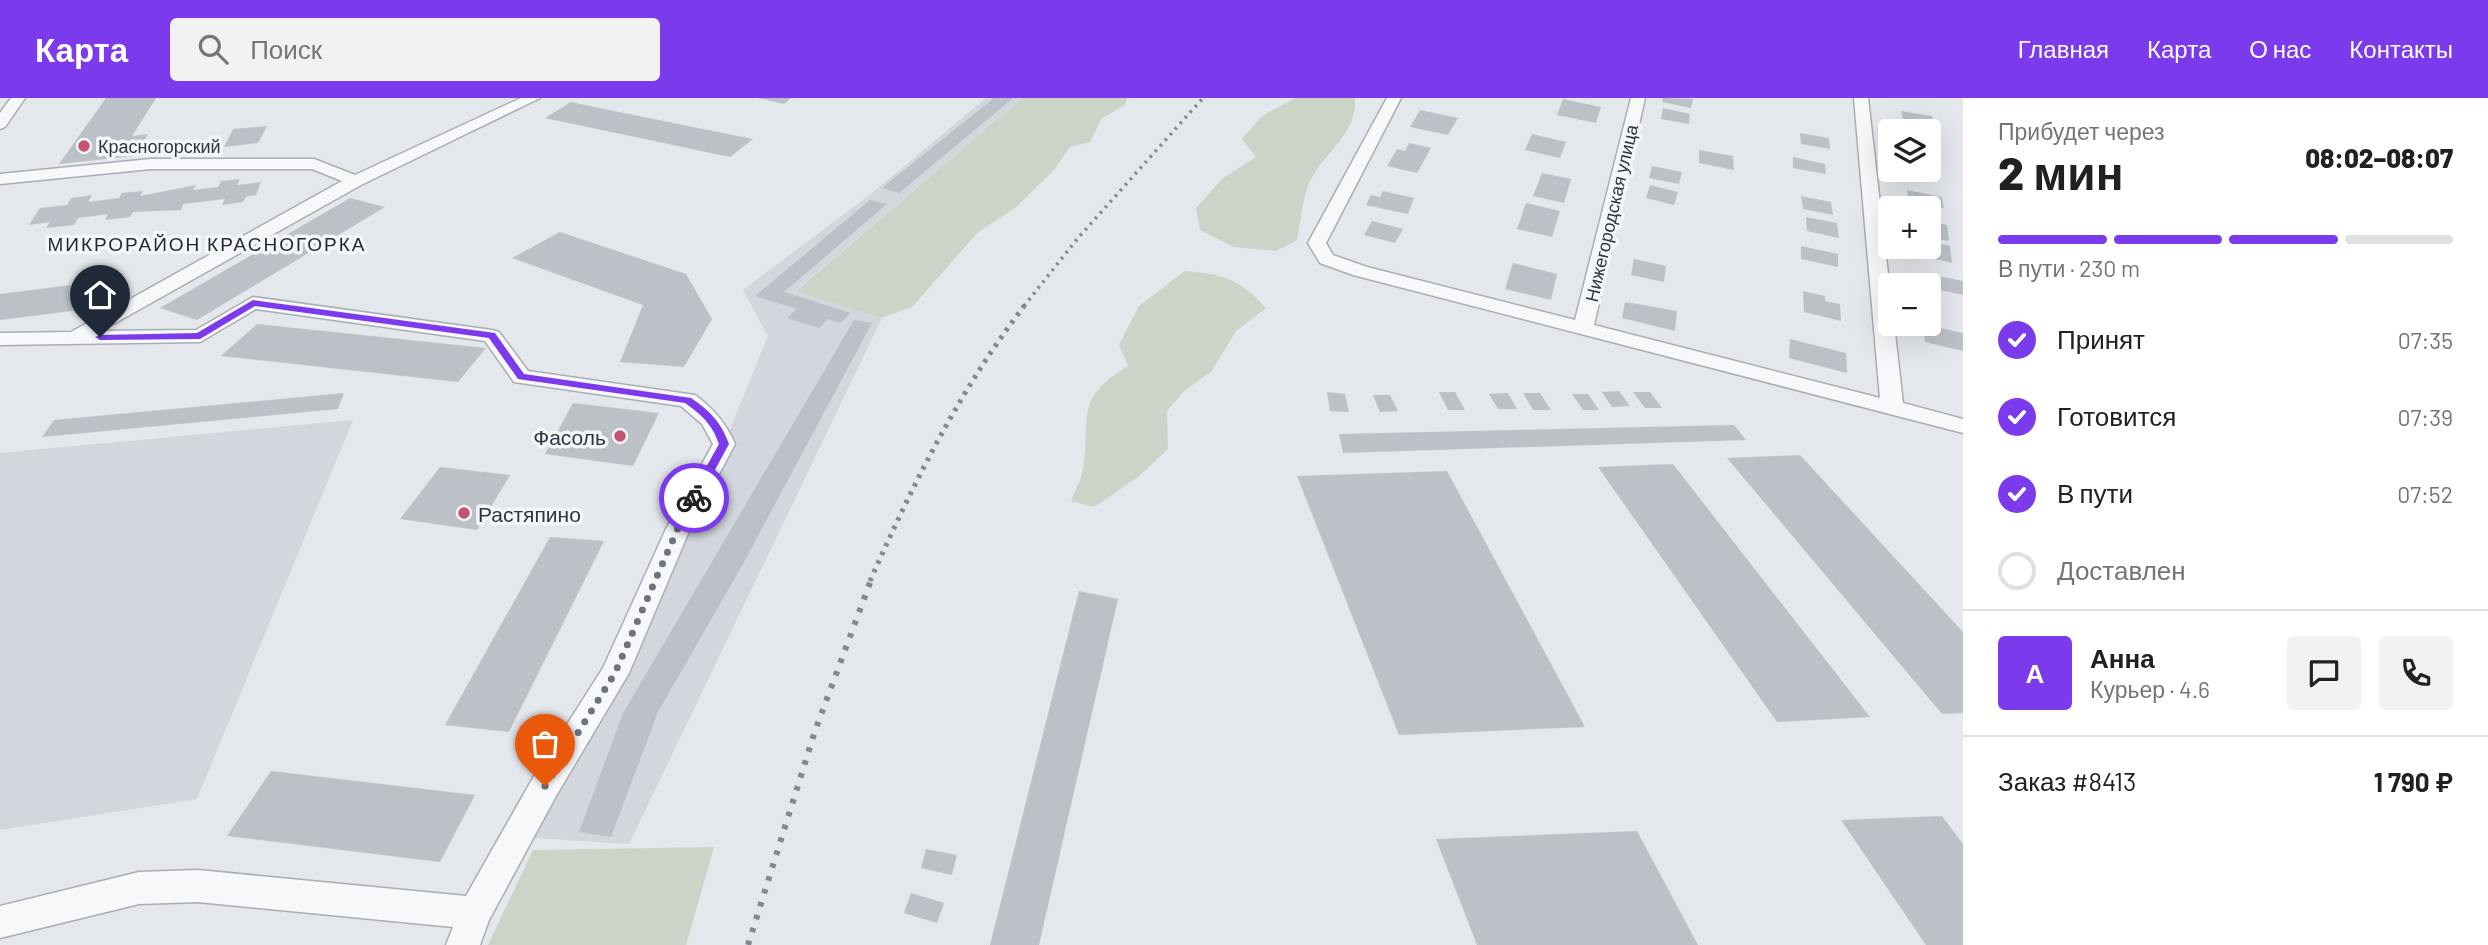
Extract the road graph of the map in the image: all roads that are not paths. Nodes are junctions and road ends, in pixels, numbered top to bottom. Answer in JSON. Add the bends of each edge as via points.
{"nodes":[{"id":1,"x":18,"y":98,"type":"edge"},
{"id":2,"x":533,"y":98,"type":"edge"},
{"id":3,"x":1394,"y":98,"type":"edge"},
{"id":4,"x":1638,"y":98,"type":"edge"},
{"id":5,"x":1861,"y":98,"type":"edge"},
{"id":6,"x":0,"y":124,"type":"edge"},
{"id":7,"x":0,"y":179,"type":"edge"},
{"id":8,"x":355,"y":181,"type":"junction"},
{"id":9,"x":1583,"y":327,"type":"junction"},
{"id":10,"x":75,"y":338,"type":"junction"},
{"id":11,"x":0,"y":339,"type":"edge"},
{"id":12,"x":1892,"y":407,"type":"junction"},
{"id":13,"x":1963,"y":426,"type":"edge"},
{"id":14,"x":475,"y":913,"type":"junction"},
{"id":15,"x":0,"y":922,"type":"edge"},
{"id":16,"x":463,"y":945,"type":"edge"}],
"edges":[{"from":1,"to":6,"type":"street"},
{"from":2,"to":8,"type":"street"},
{"from":3,"to":9,"type":"street","via":[[1317,250],[1323,257],[1360,271]]},
{"from":4,"to":9,"type":"street","name":"Нижегородская улица"},
{"from":5,"to":12,"type":"street"},
{"from":7,"to":8,"type":"street","via":[[151,164],[314,164]]},
{"from":8,"to":10,"type":"street"},
{"from":9,"to":12,"type":"street"},
{"from":10,"to":11,"type":"street"},
{"from":10,"to":14,"type":"street","via":[[200,336],[253,303],[492,335],[521,377],[687,400],[718,427],[724,444],[678,528],[615,673],[545,786]]},
{"from":12,"to":13,"type":"street"},
{"from":14,"to":15,"type":"street","via":[[198,886],[139,888]]},
{"from":14,"to":16,"type":"street"}]}
